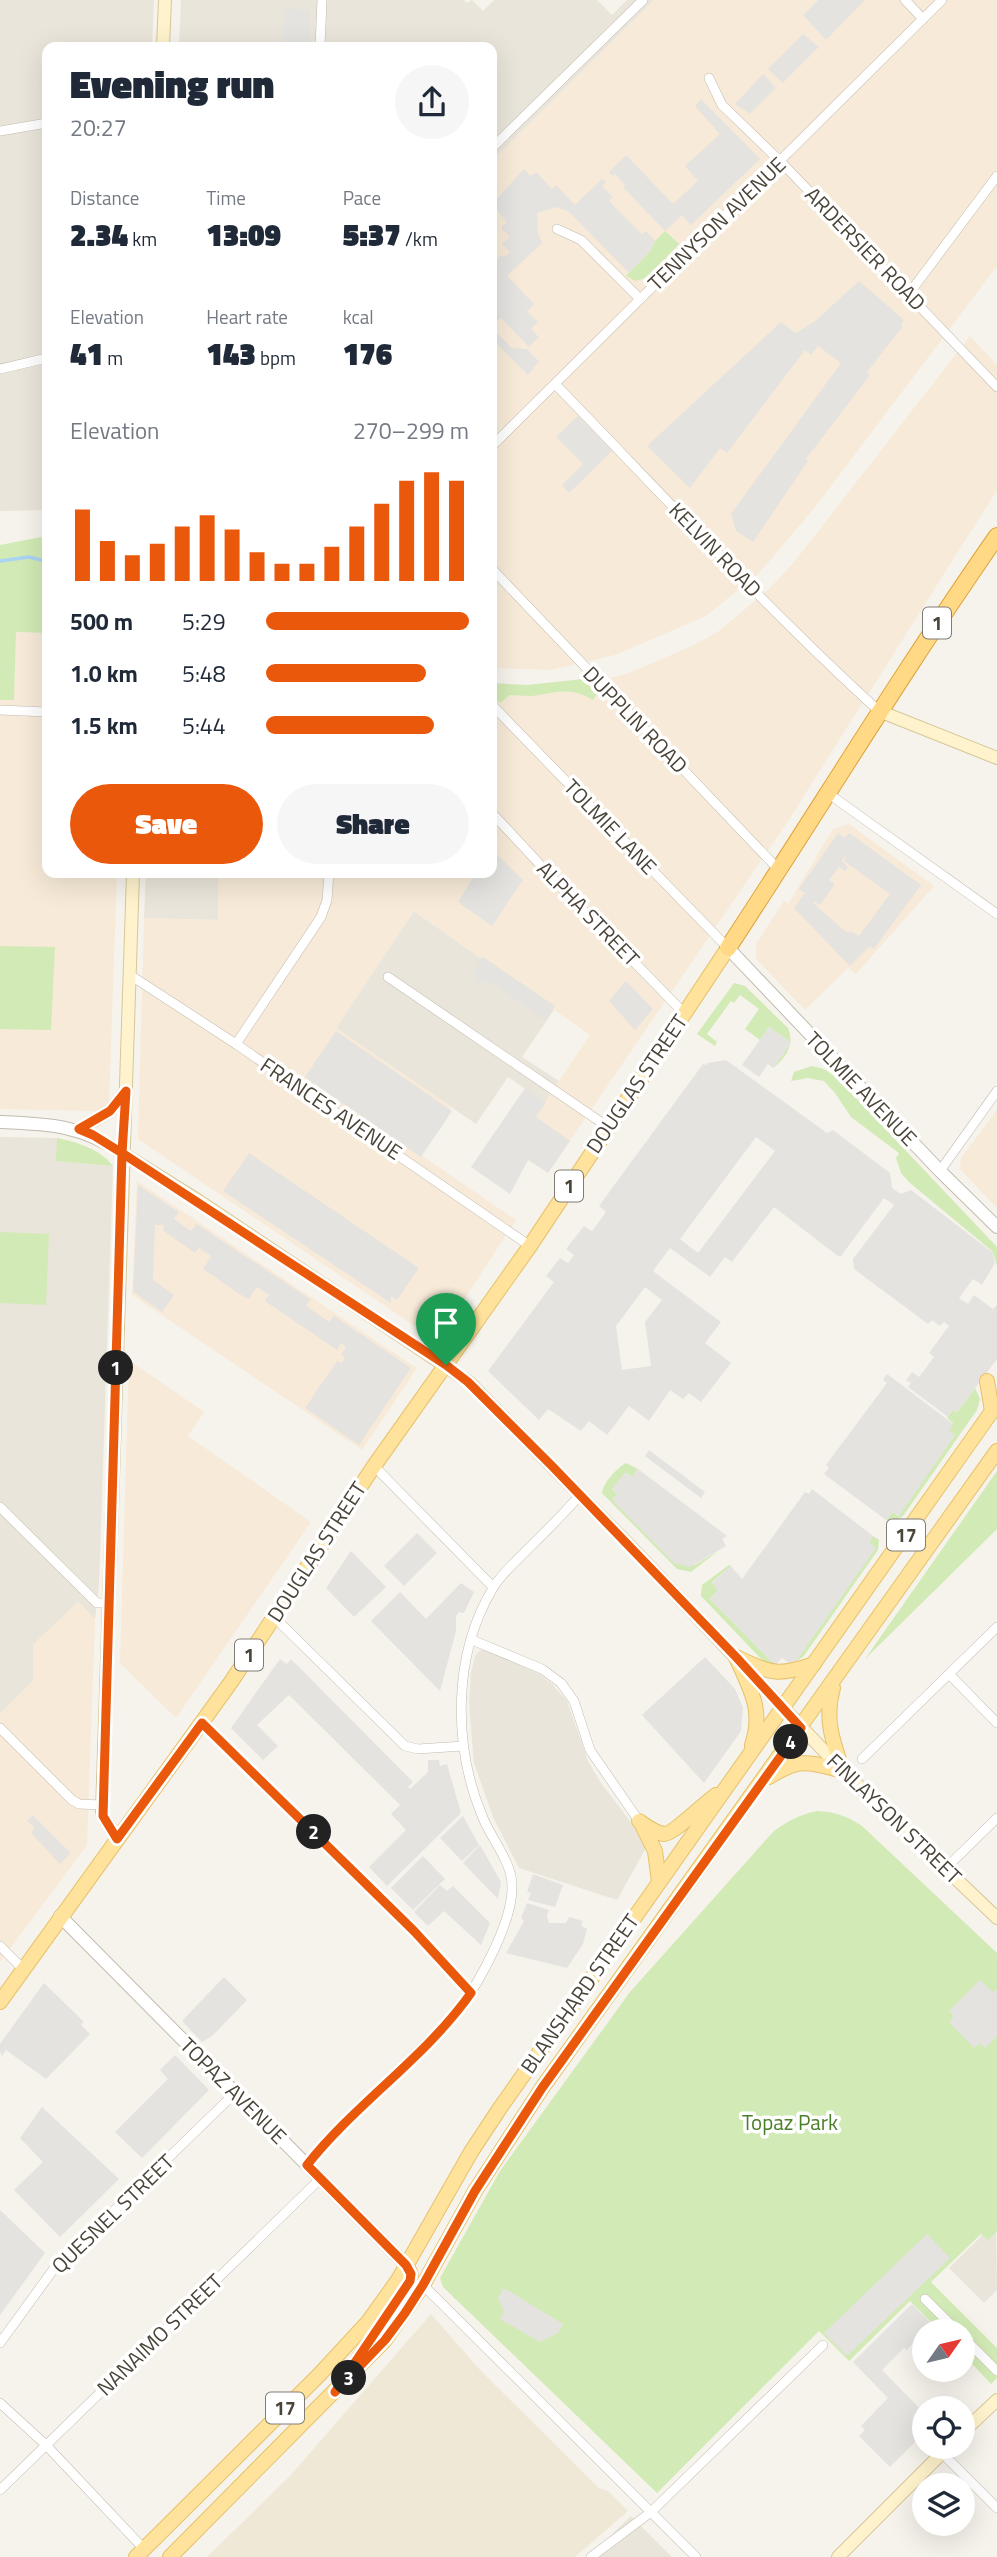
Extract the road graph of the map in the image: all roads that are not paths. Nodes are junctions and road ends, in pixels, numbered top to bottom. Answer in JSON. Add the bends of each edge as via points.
{"nodes":[{"id":1,"x":165,"y":0,"type":"edge"},
{"id":2,"x":322,"y":0,"type":"edge"},
{"id":3,"x":643,"y":0,"type":"edge"},
{"id":4,"x":905,"y":0,"type":"edge"},
{"id":5,"x":942,"y":0,"type":"edge"},
{"id":6,"x":923,"y":19,"type":"junction"},
{"id":7,"x":163,"y":42,"type":"edge"},
{"id":8,"x":320,"y":42,"type":"edge"},
{"id":9,"x":709,"y":78,"type":"dead end"},
{"id":10,"x":42,"y":124,"type":"edge"},
{"id":11,"x":0,"y":131,"type":"edge"},
{"id":12,"x":497,"y":143,"type":"edge"},
{"id":13,"x":781,"y":162,"type":"junction"},
{"id":14,"x":997,"y":176,"type":"edge"},
{"id":15,"x":557,"y":229,"type":"dead end"},
{"id":16,"x":908,"y":295,"type":"junction"},
{"id":17,"x":640,"y":299,"type":"junction"},
{"id":18,"x":42,"y":359,"type":"edge"},
{"id":19,"x":0,"y":369,"type":"edge"},
{"id":20,"x":555,"y":384,"type":"junction"},
{"id":21,"x":997,"y":387,"type":"edge"},
{"id":22,"x":497,"y":441,"type":"edge"},
{"id":23,"x":997,"y":536,"type":"edge"},
{"id":24,"x":497,"y":574,"type":"edge"},
{"id":25,"x":0,"y":710,"type":"edge"},
{"id":26,"x":497,"y":710,"type":"edge"},
{"id":27,"x":879,"y":711,"type":"junction"},
{"id":28,"x":42,"y":712,"type":"edge"},
{"id":29,"x":997,"y":758,"type":"edge"},
{"id":30,"x":829,"y":794,"type":"junction"},
{"id":31,"x":497,"y":818,"type":"edge"},
{"id":32,"x":780,"y":871,"type":"junction"},
{"id":33,"x":133,"y":878,"type":"edge"},
{"id":34,"x":329,"y":878,"type":"edge"},
{"id":35,"x":997,"y":914,"type":"edge"},
{"id":36,"x":728,"y":948,"type":"junction"},
{"id":37,"x":130,"y":975,"type":"junction"},
{"id":38,"x":388,"y":977,"type":"dead end"},
{"id":39,"x":685,"y":1014,"type":"junction"},
{"id":40,"x":236,"y":1044,"type":"junction"},
{"id":41,"x":126,"y":1091,"type":"junction"},
{"id":42,"x":997,"y":1091,"type":"edge"},
{"id":43,"x":0,"y":1122,"type":"edge"},
{"id":44,"x":608,"y":1127,"type":"junction"},
{"id":45,"x":79,"y":1129,"type":"junction"},
{"id":46,"x":122,"y":1153,"type":"junction"},
{"id":47,"x":940,"y":1171,"type":"junction"},
{"id":48,"x":997,"y":1227,"type":"edge"},
{"id":49,"x":530,"y":1246,"type":"junction"},
{"id":50,"x":446,"y":1365,"type":"junction"},
{"id":51,"x":987,"y":1381,"type":"dead end"},
{"id":52,"x":995,"y":1408,"type":"edge"},
{"id":53,"x":997,"y":1451,"type":"edge"},
{"id":54,"x":374,"y":1466,"type":"junction"},
{"id":55,"x":580,"y":1495,"type":"junction"},
{"id":56,"x":0,"y":1507,"type":"edge"},
{"id":57,"x":493,"y":1587,"type":"junction"},
{"id":58,"x":109,"y":1603,"type":"junction"},
{"id":59,"x":274,"y":1617,"type":"junction"},
{"id":60,"x":997,"y":1627,"type":"edge"},
{"id":61,"x":472,"y":1640,"type":"junction"},
{"id":62,"x":736,"y":1657,"type":"junction"},
{"id":63,"x":814,"y":1664,"type":"junction"},
{"id":64,"x":949,"y":1674,"type":"junction"},
{"id":65,"x":836,"y":1680,"type":"junction"},
{"id":66,"x":782,"y":1708,"type":"junction"},
{"id":67,"x":202,"y":1723,"type":"junction"},
{"id":68,"x":997,"y":1723,"type":"edge"},
{"id":69,"x":0,"y":1728,"type":"edge"},
{"id":70,"x":801,"y":1728,"type":"junction"},
{"id":71,"x":463,"y":1746,"type":"junction"},
{"id":72,"x":749,"y":1755,"type":"junction"},
{"id":73,"x":862,"y":1759,"type":"dead end"},
{"id":74,"x":843,"y":1771,"type":"junction"},
{"id":75,"x":763,"y":1781,"type":"junction"},
{"id":76,"x":724,"y":1790,"type":"junction"},
{"id":77,"x":102,"y":1805,"type":"junction"},
{"id":78,"x":997,"y":1818,"type":"edge"},
{"id":79,"x":639,"y":1821,"type":"junction"},
{"id":80,"x":117,"y":1839,"type":"junction"},
{"id":81,"x":945,"y":1869,"type":"junction"},
{"id":82,"x":659,"y":1882,"type":"junction"},
{"id":83,"x":61,"y":1916,"type":"junction"},
{"id":84,"x":997,"y":1918,"type":"edge"},
{"id":85,"x":0,"y":1946,"type":"edge"},
{"id":86,"x":24,"y":1970,"type":"junction"},
{"id":87,"x":471,"y":1993,"type":"junction"},
{"id":88,"x":0,"y":2002,"type":"edge"},
{"id":89,"x":236,"y":2092,"type":"junction"},
{"id":90,"x":307,"y":2165,"type":"junction"},
{"id":91,"x":320,"y":2179,"type":"junction"},
{"id":92,"x":406,"y":2265,"type":"junction"},
{"id":93,"x":423,"y":2285,"type":"junction"},
{"id":94,"x":925,"y":2298,"type":"dead end"},
{"id":95,"x":945,"y":2319,"type":"edge"},
{"id":96,"x":0,"y":2343,"type":"edge"},
{"id":97,"x":823,"y":2345,"type":"dead end"},
{"id":98,"x":975,"y":2349,"type":"edge"},
{"id":99,"x":997,"y":2371,"type":"edge"},
{"id":100,"x":335,"y":2392,"type":"junction"},
{"id":101,"x":997,"y":2400,"type":"edge"},
{"id":102,"x":0,"y":2403,"type":"edge"},
{"id":103,"x":975,"y":2421,"type":"edge"},
{"id":104,"x":46,"y":2445,"type":"junction"},
{"id":105,"x":937,"y":2459,"type":"edge"},
{"id":106,"x":954,"y":2459,"type":"edge"},
{"id":107,"x":0,"y":2490,"type":"edge"},
{"id":108,"x":997,"y":2508,"type":"edge"},
{"id":109,"x":651,"y":2512,"type":"junction"},
{"id":110,"x":140,"y":2553,"type":"edge"},
{"id":111,"x":170,"y":2557,"type":"edge"},
{"id":112,"x":590,"y":2557,"type":"edge"},
{"id":113,"x":696,"y":2557,"type":"edge"},
{"id":114,"x":838,"y":2557,"type":"edge"}],
"edges":[{"from":1,"to":7,"type":"main road"},
{"from":2,"to":8,"type":"street"},
{"from":3,"to":12,"type":"street"},
{"from":4,"to":6,"type":"street"},
{"from":5,"to":6,"type":"street","name":"TENNYSON AVENUE"},
{"from":6,"to":13,"type":"street","name":"TENNYSON AVENUE"},
{"from":9,"to":13,"type":"street","name":"ARDERSIER ROAD","via":[[722,105]]},
{"from":10,"to":11,"type":"street"},
{"from":13,"to":16,"type":"street","name":"ARDERSIER ROAD"},
{"from":13,"to":17,"type":"street","name":"TENNYSON AVENUE"},
{"from":14,"to":16,"type":"street"},
{"from":15,"to":17,"type":"street","via":[[581,240]]},
{"from":16,"to":21,"type":"street","name":"ARDERSIER ROAD"},
{"from":17,"to":20,"type":"street","name":"TENNYSON AVENUE"},
{"from":18,"to":19,"type":"street"},
{"from":20,"to":22,"type":"street","name":"TENNYSON AVENUE"},
{"from":20,"to":27,"type":"street","name":"KELVIN ROAD","via":[[752,589]]},
{"from":23,"to":27,"type":"highway","name":"DOUGLAS STREET","number":"1"},
{"from":24,"to":32,"type":"street","name":"DUPPLIN ROAD"},
{"from":25,"to":28,"type":"street"},
{"from":26,"to":36,"type":"street","name":"TOLMIE LANE"},
{"from":27,"to":29,"type":"main road"},
{"from":27,"to":30,"type":"highway","name":"DOUGLAS STREET","number":"1"},
{"from":30,"to":32,"type":"highway","name":"DOUGLAS STREET","number":"1"},
{"from":30,"to":35,"type":"street"},
{"from":31,"to":39,"type":"street","name":"ALPHA STREET"},
{"from":32,"to":36,"type":"highway","name":"DOUGLAS STREET","number":"1"},
{"from":33,"to":37,"type":"main road"},
{"from":34,"to":40,"type":"street","via":[[321,917]]},
{"from":36,"to":39,"type":"main road","name":"DOUGLAS STREET","number":"1"},
{"from":36,"to":47,"type":"street","name":"TOLMIE AVENUE"},
{"from":37,"to":40,"type":"street","name":"FRANCES AVENUE"},
{"from":37,"to":41,"type":"main road"},
{"from":38,"to":44,"type":"street"},
{"from":39,"to":44,"type":"main road","name":"DOUGLAS STREET","number":"1"},
{"from":40,"to":49,"type":"street","name":"FRANCES AVENUE"},
{"from":41,"to":45,"type":"main road","via":[[110,1111]]},
{"from":41,"to":46,"type":"main road"},
{"from":42,"to":47,"type":"street"},
{"from":43,"to":45,"type":"street"},
{"from":44,"to":49,"type":"main road","name":"DOUGLAS STREET","number":"1"},
{"from":45,"to":46,"type":"street"},
{"from":46,"to":50,"type":"main road","name":"FINLAYSON STREET"},
{"from":46,"to":58,"type":"main road"},
{"from":47,"to":48,"type":"street","name":"TOLMIE AVENUE"},
{"from":49,"to":50,"type":"main road","name":"DOUGLAS STREET","number":"1"},
{"from":50,"to":54,"type":"main road","name":"DOUGLAS STREET","number":"1"},
{"from":50,"to":55,"type":"main road","name":"FINLAYSON STREET"},
{"from":51,"to":52,"type":"main road"},
{"from":52,"to":63,"type":"main road","name":"BLANSHARD STREET","number":"17"},
{"from":53,"to":65,"type":"main road","name":"BLANSHARD STREET","number":"17"},
{"from":54,"to":57,"type":"street"},
{"from":54,"to":59,"type":"main road","name":"DOUGLAS STREET","number":"1"},
{"from":55,"to":57,"type":"street"},
{"from":55,"to":62,"type":"main road","name":"FINLAYSON STREET"},
{"from":56,"to":58,"type":"street","via":[[97,1603]]},
{"from":57,"to":61,"type":"street"},
{"from":58,"to":77,"type":"main road"},
{"from":59,"to":67,"type":"main road","name":"DOUGLAS STREET","number":"1"},
{"from":59,"to":71,"type":"street","via":[[405,1746]]},
{"from":60,"to":64,"type":"street"},
{"from":61,"to":71,"type":"street","via":[[460,1709]]},
{"from":61,"to":79,"type":"street","via":[[542,1669],[561,1683],[574,1701],[590,1749]]},
{"from":62,"to":63,"type":"main road","via":[[768,1672],[789,1673]]},
{"from":62,"to":66,"type":"main road","name":"FINLAYSON STREET"},
{"from":62,"to":72,"type":"main road","via":[[758,1713]]},
{"from":63,"to":66,"type":"main road","name":"BLANSHARD STREET","number":"17"},
{"from":64,"to":68,"type":"street"},
{"from":64,"to":73,"type":"street"},
{"from":65,"to":70,"type":"main road","name":"BLANSHARD STREET","number":"17"},
{"from":65,"to":74,"type":"main road","via":[[828,1703],[828,1722]]},
{"from":66,"to":70,"type":"main road","name":"FINLAYSON STREET"},
{"from":66,"to":72,"type":"main road","name":"BLANSHARD STREET","number":"17"},
{"from":67,"to":80,"type":"main road","name":"DOUGLAS STREET","number":"1"},
{"from":67,"to":87,"type":"street"},
{"from":69,"to":77,"type":"street","via":[[72,1800]]},
{"from":70,"to":74,"type":"main road","name":"FINLAYSON STREET"},
{"from":70,"to":75,"type":"main road","name":"BLANSHARD STREET","number":"17"},
{"from":71,"to":87,"type":"street","via":[[472,1791],[510,1872],[512,1886],[494,1948]]},
{"from":72,"to":76,"type":"main road","name":"BLANSHARD STREET","number":"17"},
{"from":74,"to":75,"type":"main road","via":[[807,1761],[786,1766]]},
{"from":74,"to":81,"type":"main road","name":"FINLAYSON STREET"},
{"from":75,"to":93,"type":"main road","name":"BLANSHARD STREET","number":"17","via":[[503,2146]]},
{"from":76,"to":79,"type":"main road","via":[[701,1804],[671,1833],[662,1834]]},
{"from":76,"to":82,"type":"main road","name":"BLANSHARD STREET","number":"17"},
{"from":77,"to":80,"type":"main road","via":[[103,1816]]},
{"from":78,"to":81,"type":"street"},
{"from":79,"to":82,"type":"main road","via":[[655,1851]]},
{"from":80,"to":83,"type":"main road","name":"DOUGLAS STREET","number":"1"},
{"from":81,"to":84,"type":"main road","name":"FINLAYSON STREET"},
{"from":82,"to":92,"type":"main road","name":"BLANSHARD STREET","number":"17","via":[[493,2119]]},
{"from":83,"to":86,"type":"main road","name":"DOUGLAS STREET","number":"1"},
{"from":83,"to":89,"type":"street","name":"TOPAZ AVENUE"},
{"from":85,"to":86,"type":"street"},
{"from":86,"to":88,"type":"main road","name":"DOUGLAS STREET","number":"1"},
{"from":87,"to":90,"type":"street"},
{"from":89,"to":90,"type":"street","name":"TOPAZ AVENUE"},
{"from":89,"to":96,"type":"street","name":"QUESNEL STREET","via":[[53,2270]]},
{"from":90,"to":91,"type":"street","name":"TOPAZ AVENUE"},
{"from":91,"to":92,"type":"street","name":"TOPAZ AVENUE"},
{"from":91,"to":104,"type":"street","name":"NANAIMO STREET"},
{"from":92,"to":100,"type":"main road","via":[[410,2281]]},
{"from":92,"to":110,"type":"main road","name":"BLANSHARD STREET","number":"17","via":[[349,2344]]},
{"from":93,"to":100,"type":"main road","name":"BLANSHARD STREET","number":"17","via":[[385,2340]]},
{"from":93,"to":109,"type":"street"},
{"from":94,"to":95,"type":"street"},
{"from":97,"to":109,"type":"street"},
{"from":98,"to":99,"type":"street"},
{"from":100,"to":111,"type":"main road","name":"BLANSHARD STREET","number":"17"},
{"from":101,"to":103,"type":"main road"},
{"from":102,"to":104,"type":"street"},
{"from":104,"to":107,"type":"street","name":"NANAIMO STREET"},
{"from":104,"to":110,"type":"street"},
{"from":105,"to":114,"type":"main road"},
{"from":106,"to":108,"type":"street"},
{"from":109,"to":112,"type":"street"},
{"from":109,"to":113,"type":"street"}]}
